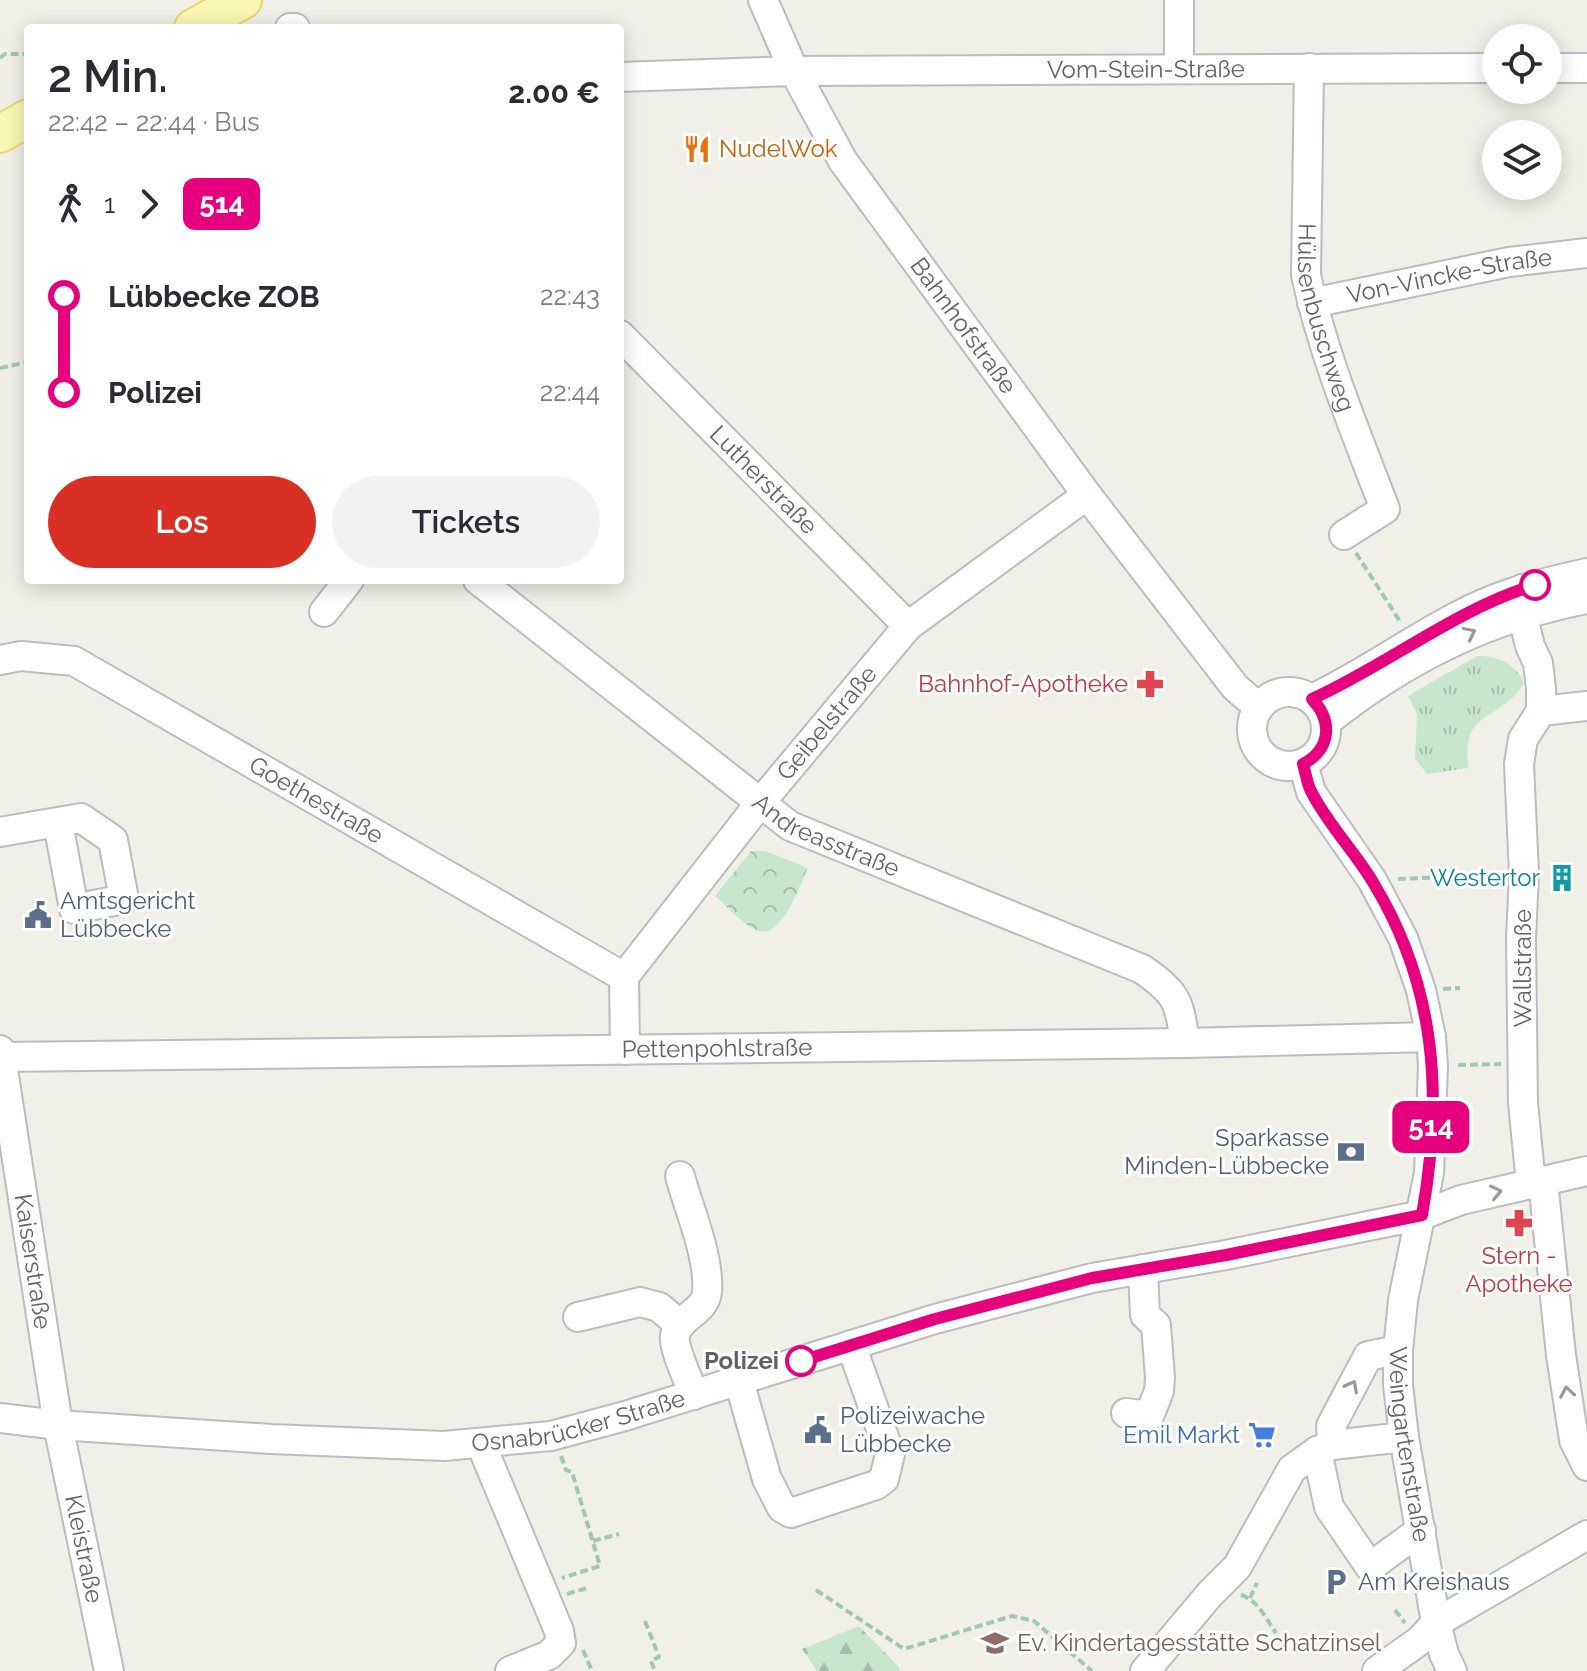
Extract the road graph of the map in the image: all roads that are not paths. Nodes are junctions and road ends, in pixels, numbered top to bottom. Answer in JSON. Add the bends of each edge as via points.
{"nodes":[{"id":1,"x":243,"y":0,"type":"edge"},
{"id":2,"x":763,"y":0,"type":"edge"},
{"id":3,"x":1179,"y":0,"type":"edge"},
{"id":4,"x":200,"y":24,"type":"edge"},
{"id":5,"x":1179,"y":68,"type":"junction"},
{"id":6,"x":1309,"y":68,"type":"junction"},
{"id":7,"x":1482,"y":68,"type":"edge"},
{"id":8,"x":1562,"y":68,"type":"edge"},
{"id":9,"x":1587,"y":68,"type":"edge"},
{"id":10,"x":794,"y":71,"type":"junction"},
{"id":11,"x":624,"y":77,"type":"edge"},
{"id":12,"x":24,"y":120,"type":"edge"},
{"id":13,"x":0,"y":134,"type":"edge"},
{"id":14,"x":1587,"y":253,"type":"edge"},
{"id":15,"x":1312,"y":303,"type":"junction"},
{"id":16,"x":624,"y":339,"type":"edge"},
{"id":17,"x":1087,"y":495,"type":"junction"},
{"id":18,"x":1344,"y":535,"type":"road end"},
{"id":19,"x":1587,"y":573,"type":"edge"},
{"id":20,"x":346,"y":584,"type":"edge"},
{"id":21,"x":483,"y":584,"type":"edge"},
{"id":22,"x":1587,"y":599,"type":"edge"},
{"id":23,"x":1522,"y":601,"type":"junction"},
{"id":24,"x":324,"y":612,"type":"dead end"},
{"id":25,"x":908,"y":626,"type":"junction"},
{"id":26,"x":0,"y":660,"type":"edge"},
{"id":27,"x":1587,"y":706,"type":"edge"},
{"id":28,"x":1258,"y":707,"type":"junction"},
{"id":29,"x":1319,"y":710,"type":"junction"},
{"id":30,"x":1541,"y":711,"type":"junction"},
{"id":31,"x":1303,"y":764,"type":"junction"},
{"id":32,"x":760,"y":803,"type":"junction"},
{"id":33,"x":58,"y":823,"type":"dead end"},
{"id":34,"x":0,"y":832,"type":"edge"},
{"id":35,"x":624,"y":977,"type":"junction"},
{"id":36,"x":1431,"y":1037,"type":"junction"},
{"id":37,"x":1185,"y":1043,"type":"junction"},
{"id":38,"x":625,"y":1050,"type":"junction"},
{"id":39,"x":1,"y":1054,"type":"edge"},
{"id":40,"x":1587,"y":1171,"type":"edge"},
{"id":41,"x":680,"y":1176,"type":"dead end"},
{"id":42,"x":1537,"y":1182,"type":"junction"},
{"id":43,"x":1422,"y":1215,"type":"junction"},
{"id":44,"x":1143,"y":1269,"type":"junction"},
{"id":45,"x":578,"y":1317,"type":"dead end"},
{"id":46,"x":679,"y":1324,"type":"junction"},
{"id":47,"x":851,"y":1345,"type":"junction"},
{"id":48,"x":1398,"y":1350,"type":"junction"},
{"id":49,"x":739,"y":1381,"type":"junction"},
{"id":50,"x":694,"y":1395,"type":"junction"},
{"id":51,"x":1126,"y":1413,"type":"dead end"},
{"id":52,"x":0,"y":1418,"type":"edge"},
{"id":53,"x":58,"y":1425,"type":"junction"},
{"id":54,"x":1404,"y":1437,"type":"junction"},
{"id":55,"x":481,"y":1444,"type":"junction"},
{"id":56,"x":1324,"y":1448,"type":"junction"},
{"id":57,"x":1587,"y":1466,"type":"edge"},
{"id":58,"x":1421,"y":1530,"type":"junction"},
{"id":59,"x":1587,"y":1535,"type":"edge"},
{"id":60,"x":1436,"y":1623,"type":"junction"},
{"id":61,"x":109,"y":1671,"type":"edge"},
{"id":62,"x":510,"y":1671,"type":"edge"},
{"id":63,"x":1145,"y":1671,"type":"edge"},
{"id":64,"x":1377,"y":1671,"type":"edge"},
{"id":65,"x":1452,"y":1671,"type":"edge"}],
"edges":[{"from":1,"to":4,"type":"main road"},
{"from":2,"to":10,"type":"street","name":"Bahnhofstraße"},
{"from":3,"to":5,"type":"street"},
{"from":5,"to":6,"type":"street","name":"Vom-Stein-Straße"},
{"from":5,"to":10,"type":"street","name":"Vom-Stein-Straße"},
{"from":6,"to":7,"type":"street","name":"Vom-Stein-Straße"},
{"from":6,"to":15,"type":"street","name":"Hülsenbuschweg","via":[[1306,275]]},
{"from":8,"to":9,"type":"street"},
{"from":10,"to":11,"type":"street"},
{"from":10,"to":17,"type":"street","name":"Bahnhofstraße","via":[[843,161]]},
{"from":12,"to":13,"type":"main road"},
{"from":14,"to":15,"type":"street","name":"Von-Vincke-Straße","via":[[1509,262]]},
{"from":15,"to":18,"type":"street","name":"Hülsenbuschweg","via":[[1385,509]]},
{"from":16,"to":25,"type":"street","name":"Lutherstraße"},
{"from":17,"to":25,"type":"street","name":"Geibelstraße"},
{"from":17,"to":28,"type":"street","name":"Bahnhofstraße","via":[[1235,687]]},
{"from":19,"to":23,"type":"street"},
{"from":20,"to":24,"type":"street"},
{"from":21,"to":32,"type":"street","name":"Andreasstraße"},
{"from":22,"to":23,"type":"street"},
{"from":29,"to":23,"type":"street","one_way":true,"via":[[1377,684]]},
{"from":23,"to":29,"type":"street","via":[[1459,615],[1338,687]]},
{"from":23,"to":30,"type":"street","via":[[1538,663]]},
{"from":25,"to":32,"type":"street","name":"Geibelstraße"},
{"from":26,"to":35,"type":"street","name":"Goethestraße","via":[[21,656],[74,661]]},
{"from":27,"to":30,"type":"street"},
{"from":28,"to":29,"type":"street","via":[[1278,693],[1302,693]]},
{"from":28,"to":31,"type":"street","via":[[1251,729],[1258,750],[1285,767]]},
{"from":29,"to":31,"type":"street","via":[[1325,743]]},
{"from":30,"to":42,"type":"street","name":"Wallstraße","via":[[1523,739],[1519,764],[1523,1103]]},
{"from":31,"to":36,"type":"street","via":[[1311,792],[1389,909],[1411,958]]},
{"from":32,"to":35,"type":"street","name":"Geibelstraße"},
{"from":32,"to":37,"type":"street","name":"Andreasstraße","via":[[790,826],[1142,969],[1168,987],[1180,1011]]},
{"from":33,"to":34,"type":"street"},
{"from":35,"to":38,"type":"street"},
{"from":36,"to":37,"type":"street","name":"Pettenpohlstraße"},
{"from":36,"to":43,"type":"street","via":[[1429,1173]]},
{"from":37,"to":38,"type":"street","name":"Pettenpohlstraße"},
{"from":38,"to":39,"type":"street","name":"Pettenpohlstraße"},
{"from":39,"to":53,"type":"street","name":"Kaiserstraße"},
{"from":40,"to":42,"type":"street","name":"Osnabrücker Straße"},
{"from":41,"to":46,"type":"street","via":[[707,1273],[706,1296]]},
{"from":43,"to":42,"type":"street","name":"Osnabrücker Straße","one_way":true},
{"from":57,"to":42,"type":"street","name":"Wallstraße","one_way":true,"via":[[1574,1440]]},
{"from":43,"to":44,"type":"street","name":"Osnabrücker Straße"},
{"from":43,"to":48,"type":"street","name":"Weingartenstraße"},
{"from":44,"to":47,"type":"street","name":"Osnabrücker Straße","via":[[1092,1278]]},
{"from":44,"to":51,"type":"street","via":[[1145,1315],[1156,1325],[1159,1391],[1149,1416]]},
{"from":45,"to":46,"type":"street","via":[[640,1302],[659,1307]]},
{"from":46,"to":50,"type":"street","via":[[674,1339]]},
{"from":47,"to":49,"type":"street","name":"Osnabrücker Straße"},
{"from":47,"to":49,"type":"street","via":[[890,1454],[884,1479],[791,1513],[782,1508],[767,1479]]},
{"from":48,"to":54,"type":"street","name":"Weingartenstraße"},
{"from":56,"to":48,"type":"street","one_way":true,"via":[[1368,1356]]},
{"from":49,"to":50,"type":"street","name":"Osnabrücker Straße"},
{"from":50,"to":55,"type":"street","name":"Osnabrücker Straße","via":[[556,1434]]},
{"from":52,"to":53,"type":"street","name":"Osnabrücker Straße"},
{"from":53,"to":55,"type":"street","name":"Osnabrücker Straße","via":[[271,1439]]},
{"from":53,"to":61,"type":"street","name":"Kleistraße"},
{"from":54,"to":56,"type":"street"},
{"from":54,"to":58,"type":"street","name":"Weingartenstraße"},
{"from":55,"to":62,"type":"street","via":[[561,1643],[549,1655]]},
{"from":56,"to":58,"type":"street","via":[[1329,1507],[1370,1567]]},
{"from":56,"to":63,"type":"street","via":[[1292,1469],[1237,1567]]},
{"from":58,"to":60,"type":"street","name":"Weingartenstraße"},
{"from":59,"to":60,"type":"street"},
{"from":60,"to":64,"type":"street"},
{"from":60,"to":65,"type":"street","name":"Weingartenstraße"}]}
